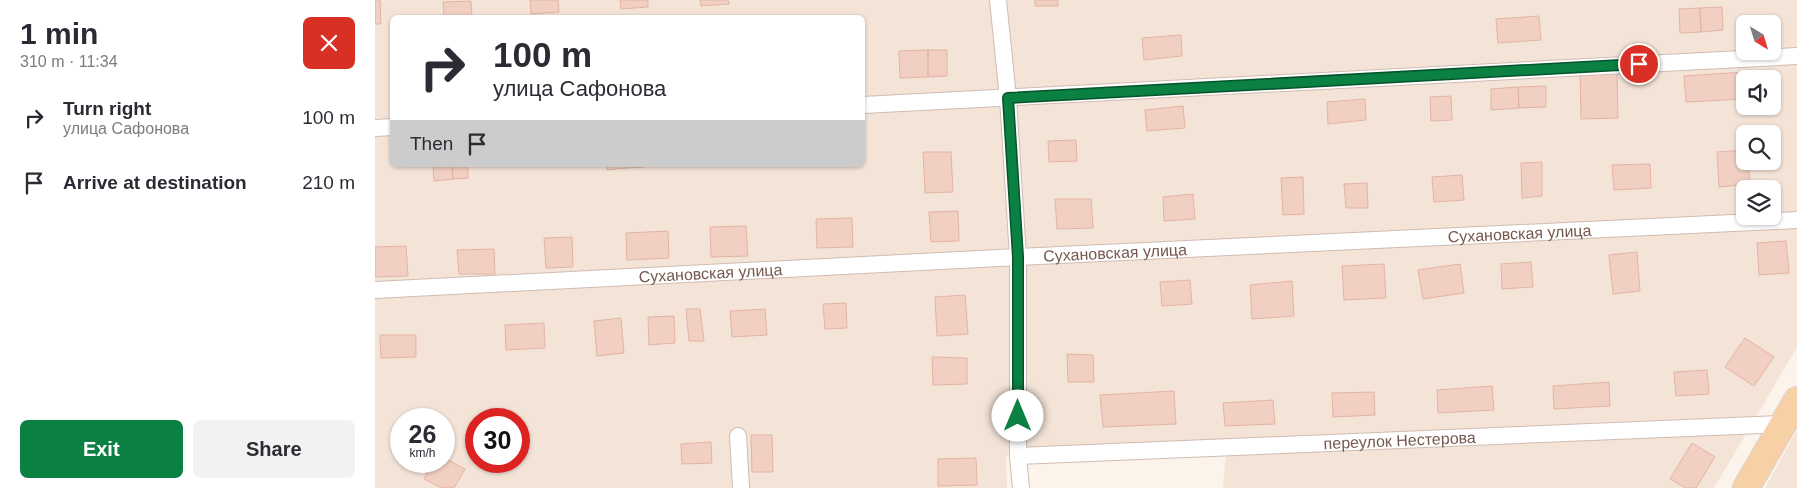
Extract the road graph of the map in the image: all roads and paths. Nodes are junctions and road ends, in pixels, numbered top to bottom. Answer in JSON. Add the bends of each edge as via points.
{"nodes":[{"id":1,"x":998,"y":0,"type":"edge"},
{"id":2,"x":1797,"y":56,"type":"edge"},
{"id":3,"x":1008,"y":98,"type":"junction"},
{"id":4,"x":865,"y":105,"type":"edge"},
{"id":5,"x":375,"y":128,"type":"edge"},
{"id":6,"x":390,"y":128,"type":"edge"},
{"id":7,"x":1797,"y":220,"type":"edge"},
{"id":8,"x":1018,"y":257,"type":"junction"},
{"id":9,"x":375,"y":290,"type":"edge"},
{"id":10,"x":1797,"y":400,"type":"edge"},
{"id":11,"x":1783,"y":424,"type":"junction"},
{"id":12,"x":738,"y":436,"type":"dead end"},
{"id":13,"x":1018,"y":456,"type":"junction"},
{"id":14,"x":741,"y":488,"type":"edge"},
{"id":15,"x":1021,"y":488,"type":"edge"},
{"id":16,"x":1746,"y":488,"type":"edge"}],
"edges":[{"from":1,"to":3,"type":"street"},
{"from":2,"to":3,"type":"street"},
{"from":3,"to":4,"type":"street"},
{"from":3,"to":8,"type":"street"},
{"from":5,"to":6,"type":"street"},
{"from":7,"to":8,"type":"street","name":"Сухановская улица"},
{"from":8,"to":9,"type":"street","name":"Сухановская улица"},
{"from":8,"to":13,"type":"street"},
{"from":10,"to":11,"type":"main road"},
{"from":11,"to":13,"type":"street","name":"переулок Нестерова"},
{"from":11,"to":16,"type":"main road"},
{"from":12,"to":14,"type":"street"},
{"from":13,"to":15,"type":"street"}]}
